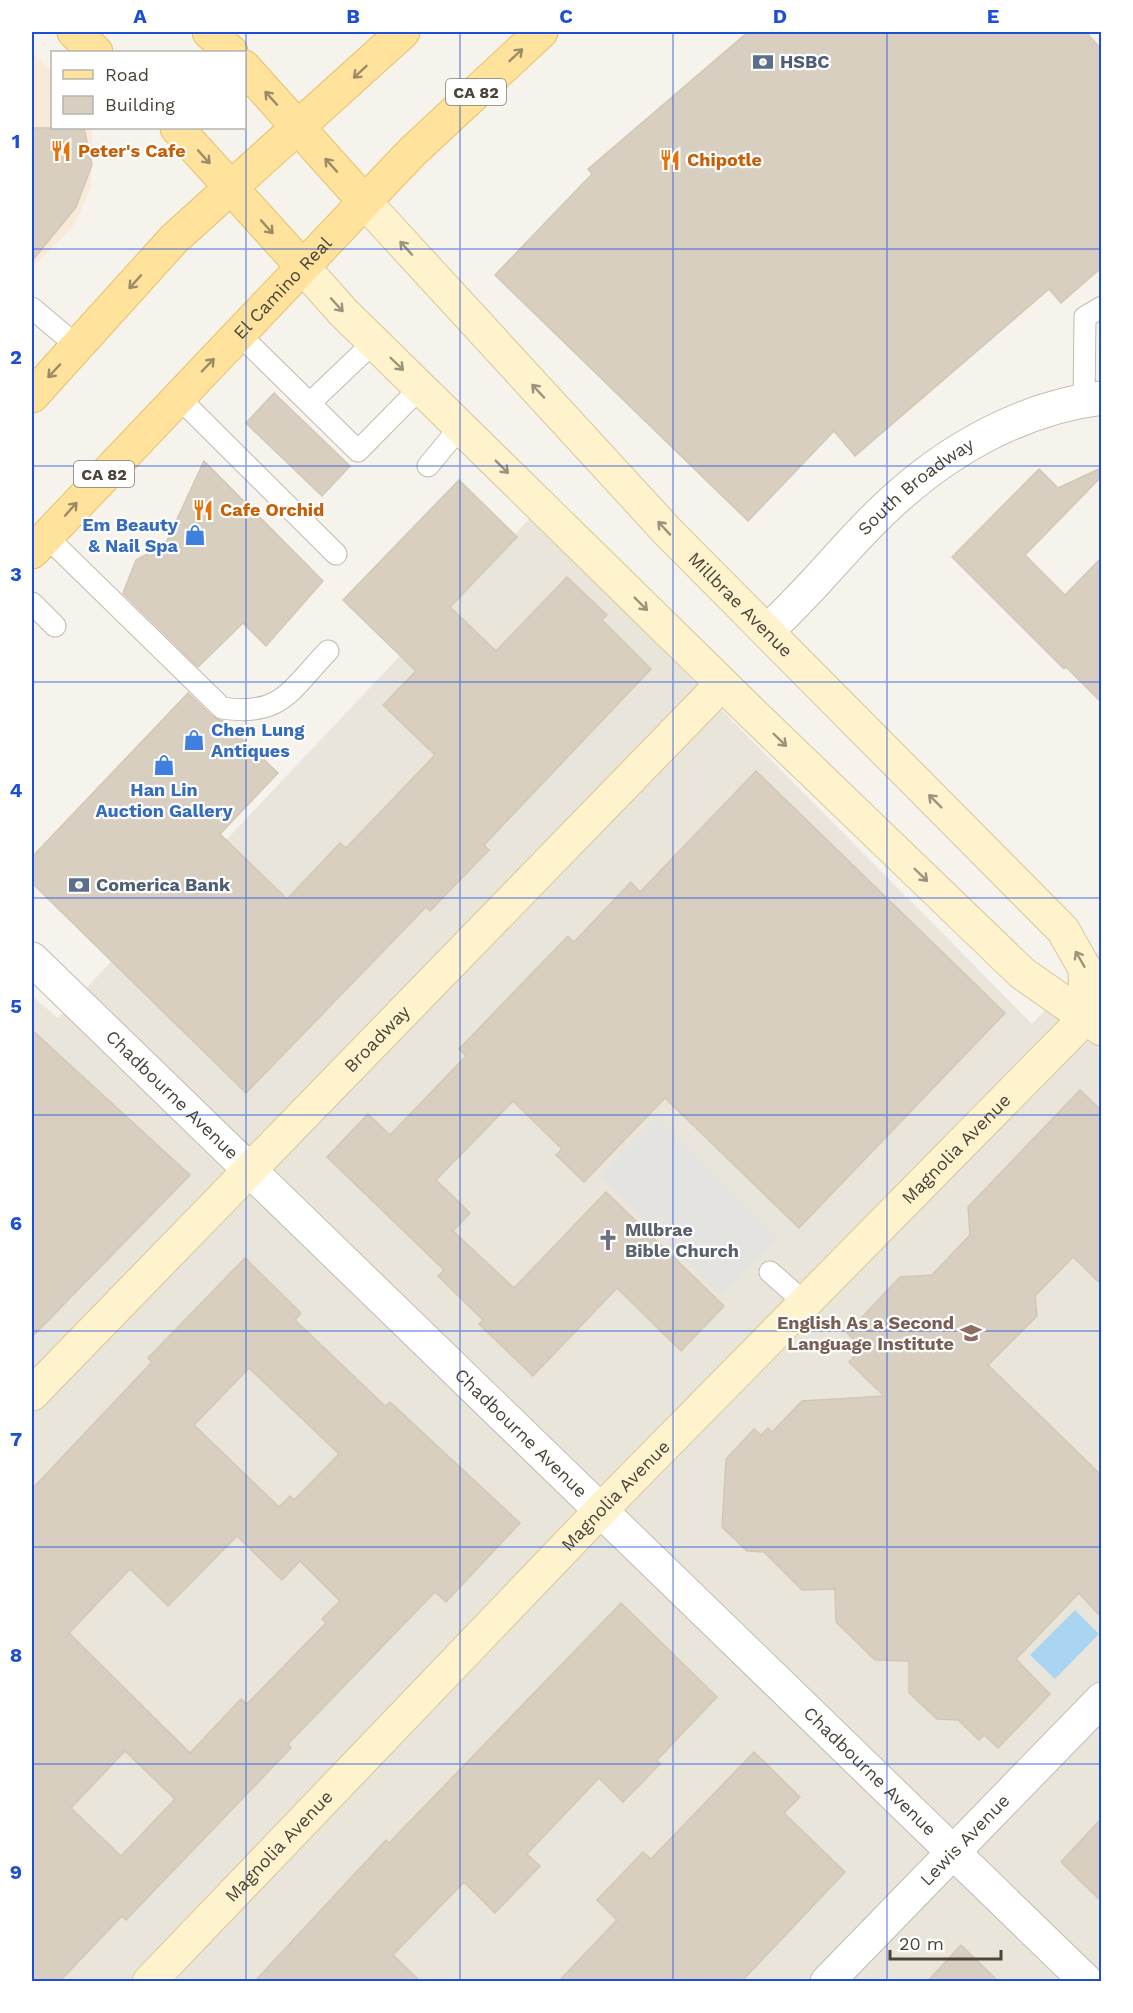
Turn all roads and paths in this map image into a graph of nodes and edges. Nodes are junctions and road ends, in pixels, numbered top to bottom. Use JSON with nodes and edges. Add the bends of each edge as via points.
{"nodes":[{"id":1,"x":74,"y":32,"type":"edge"},
{"id":2,"x":209,"y":32,"type":"edge"},
{"id":3,"x":403,"y":32,"type":"edge"},
{"id":4,"x":541,"y":32,"type":"edge"},
{"id":5,"x":95,"y":51,"type":"edge"},
{"id":6,"x":230,"y":51,"type":"edge"},
{"id":7,"x":246,"y":70,"type":"edge"},
{"id":8,"x":298,"y":128,"type":"junction"},
{"id":9,"x":178,"y":129,"type":"edge"},
{"id":10,"x":231,"y":187,"type":"junction"},
{"id":11,"x":364,"y":201,"type":"junction"},
{"id":12,"x":302,"y":266,"type":"junction"},
{"id":13,"x":1101,"y":307,"type":"edge"},
{"id":14,"x":32,"y":308,"type":"edge"},
{"id":15,"x":239,"y":334,"type":"junction"},
{"id":16,"x":374,"y":342,"type":"junction"},
{"id":17,"x":77,"y":346,"type":"junction"},
{"id":18,"x":421,"y":387,"type":"junction"},
{"id":19,"x":32,"y":396,"type":"edge"},
{"id":20,"x":178,"y":397,"type":"junction"},
{"id":21,"x":1093,"y":399,"type":"edge"},
{"id":22,"x":310,"y":404,"type":"junction"},
{"id":23,"x":461,"y":426,"type":"junction"},
{"id":24,"x":428,"y":466,"type":"dead end"},
{"id":25,"x":39,"y":544,"type":"edge"},
{"id":26,"x":336,"y":554,"type":"dead end"},
{"id":27,"x":32,"y":603,"type":"edge"},
{"id":28,"x":55,"y":626,"type":"dead end"},
{"id":29,"x":767,"y":631,"type":"junction"},
{"id":30,"x":328,"y":651,"type":"dead end"},
{"id":31,"x":722,"y":684,"type":"junction"},
{"id":32,"x":32,"y":959,"type":"edge"},
{"id":33,"x":1096,"y":1016,"type":"edge"},
{"id":34,"x":249,"y":1171,"type":"junction"},
{"id":35,"x":770,"y":1272,"type":"dead end"},
{"id":36,"x":804,"y":1302,"type":"junction"},
{"id":37,"x":32,"y":1394,"type":"edge"},
{"id":38,"x":601,"y":1510,"type":"junction"},
{"id":39,"x":1101,"y":1699,"type":"edge"},
{"id":40,"x":953,"y":1852,"type":"junction"},
{"id":41,"x":149,"y":1982,"type":"edge"},
{"id":42,"x":827,"y":1982,"type":"edge"},
{"id":43,"x":1087,"y":1982,"type":"edge"}],
"edges":[{"from":1,"to":5,"type":"main road"},
{"from":2,"to":6,"type":"main road"},
{"from":3,"to":8,"type":"main road","one_way":true},
{"from":11,"to":4,"type":"main road","name":"El Camino Real","number":"CA 82","one_way":true},
{"from":8,"to":7,"type":"main road","one_way":true},
{"from":8,"to":10,"type":"main road"},
{"from":11,"to":8,"type":"main road","one_way":true},
{"from":9,"to":10,"type":"main road","one_way":true},
{"from":10,"to":12,"type":"main road","one_way":true},
{"from":10,"to":17,"type":"main road","one_way":true,"via":[[174,239]]},
{"from":11,"to":12,"type":"main road","name":"El Camino Real","number":"CA 82"},
{"from":29,"to":11,"type":"street","name":"Millbrae Avenue","one_way":true,"via":[[668,532]]},
{"from":12,"to":15,"type":"main road","name":"El Camino Real","number":"CA 82"},
{"from":12,"to":16,"type":"street","one_way":true},
{"from":13,"to":21,"type":"lane","via":[[1085,317]]},
{"from":14,"to":17,"type":"lane"},
{"from":20,"to":15,"type":"main road","name":"El Camino Real","number":"CA 82","one_way":true},
{"from":15,"to":22,"type":"lane"},
{"from":16,"to":18,"type":"street","one_way":true},
{"from":16,"to":22,"type":"lane"},
{"from":17,"to":19,"type":"main road","one_way":true},
{"from":18,"to":22,"type":"lane","via":[[358,451]]},
{"from":18,"to":23,"type":"street"},
{"from":25,"to":20,"type":"main road","name":"El Camino Real","number":"CA 82","one_way":true},
{"from":20,"to":26,"type":"lane"},
{"from":21,"to":29,"type":"street","name":"South Broadway","via":[[1007,424],[952,454],[901,494]]},
{"from":23,"to":24,"type":"lane"},
{"from":23,"to":31,"type":"street","one_way":true},
{"from":25,"to":30,"type":"lane","via":[[222,708],[261,710],[275,705]]},
{"from":27,"to":28,"type":"lane"},
{"from":33,"to":29,"type":"street","name":"Millbrae Avenue","one_way":true,"via":[[1085,969],[1063,930]]},
{"from":31,"to":33,"type":"street","one_way":true,"via":[[1026,976]]},
{"from":31,"to":34,"type":"street","name":"Broadway"},
{"from":32,"to":34,"type":"street","name":"Chadbourne Avenue"},
{"from":33,"to":36,"type":"street","name":"Magnolia Avenue"},
{"from":34,"to":37,"type":"street","name":"Broadway"},
{"from":34,"to":38,"type":"street","name":"Chadbourne Avenue"},
{"from":35,"to":36,"type":"lane"},
{"from":36,"to":38,"type":"street","name":"Magnolia Avenue"},
{"from":38,"to":40,"type":"street","name":"Chadbourne Avenue"},
{"from":38,"to":41,"type":"street","name":"Magnolia Avenue"},
{"from":39,"to":40,"type":"street","name":"Lewis Avenue"},
{"from":40,"to":42,"type":"street","name":"Lewis Avenue"},
{"from":40,"to":43,"type":"street","name":"Chadbourne Avenue"}]}
